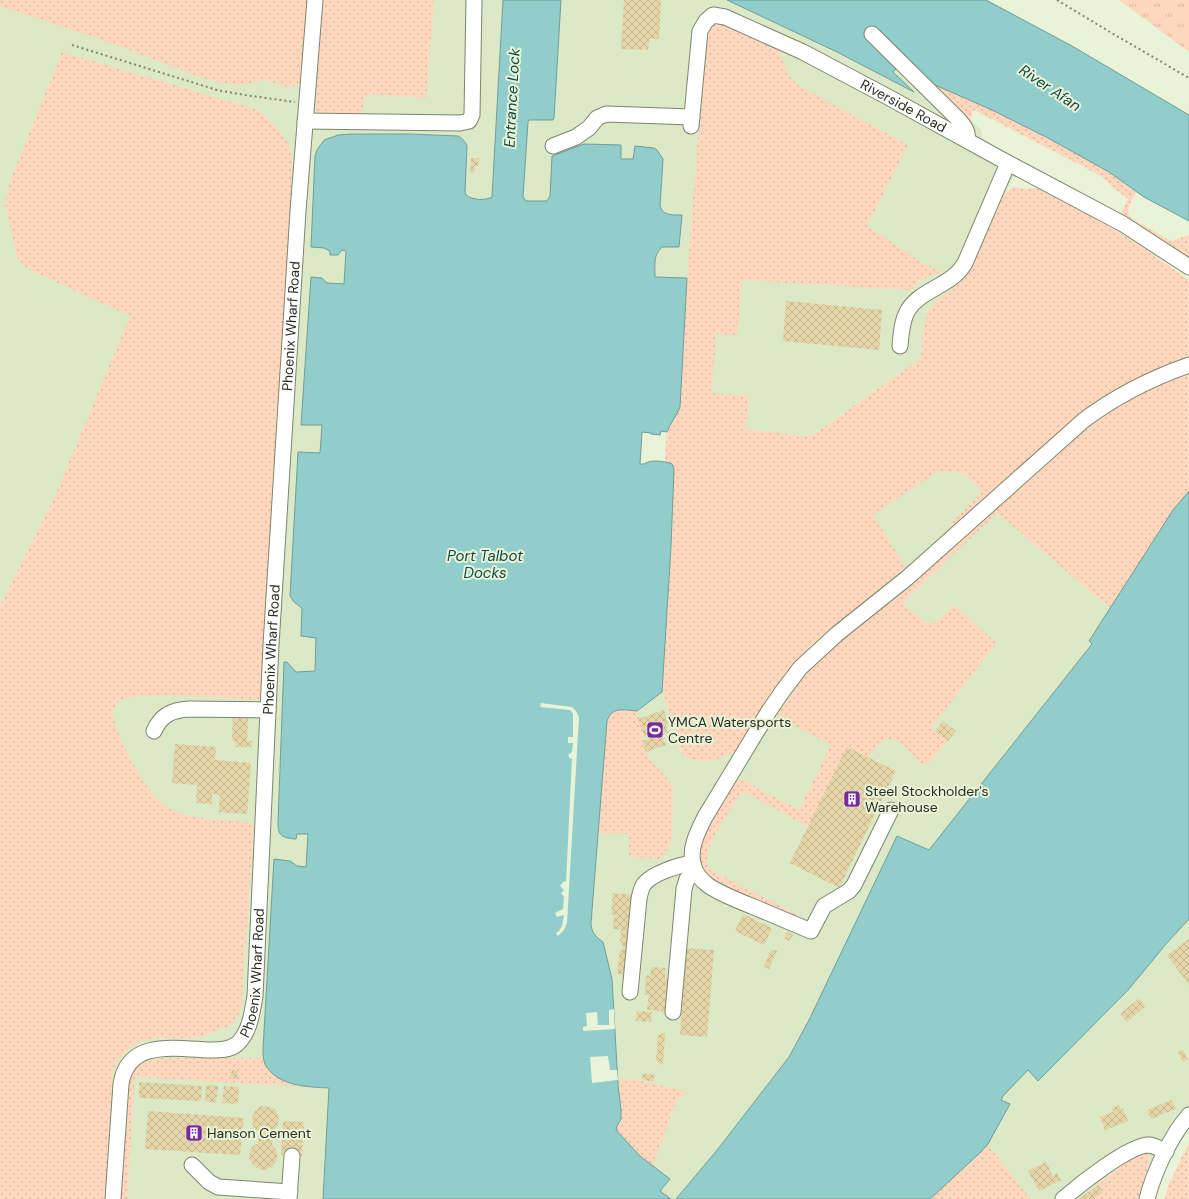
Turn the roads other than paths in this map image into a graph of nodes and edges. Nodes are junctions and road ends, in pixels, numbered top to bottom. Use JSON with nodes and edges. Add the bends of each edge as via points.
{"nodes":[{"id":1,"x":315,"y":0,"type":"edge"},
{"id":2,"x":474,"y":0,"type":"edge"},
{"id":3,"x":872,"y":34,"type":"dead end"},
{"id":4,"x":305,"y":121,"type":"junction"},
{"id":5,"x":967,"y":140,"type":"junction"},
{"id":6,"x":553,"y":146,"type":"dead end"},
{"id":7,"x":1008,"y":163,"type":"junction"},
{"id":8,"x":1189,"y":267,"type":"edge"},
{"id":9,"x":900,"y":346,"type":"dead end"},
{"id":10,"x":1189,"y":365,"type":"edge"},
{"id":11,"x":268,"y":710,"type":"junction"},
{"id":12,"x":154,"y":731,"type":"dead end"},
{"id":13,"x":891,"y":810,"type":"dead end"},
{"id":14,"x":694,"y":868,"type":"junction"},
{"id":15,"x":630,"y":992,"type":"dead end"},
{"id":16,"x":673,"y":1012,"type":"dead end"},
{"id":17,"x":1189,"y":1115,"type":"edge"},
{"id":18,"x":1166,"y":1152,"type":"junction"},
{"id":19,"x":292,"y":1156,"type":"dead end"},
{"id":20,"x":192,"y":1165,"type":"dead end"},
{"id":21,"x":290,"y":1195,"type":"edge"},
{"id":22,"x":113,"y":1199,"type":"edge"},
{"id":23,"x":1064,"y":1199,"type":"edge"},
{"id":24,"x":1147,"y":1199,"type":"edge"}],
"edges":[{"from":1,"to":4,"type":"street","name":"Phoenix Wharf Road"},
{"from":2,"to":4,"type":"street","via":[[472,115],[469,121]]},
{"from":3,"to":5,"type":"street","via":[[959,120],[967,131]]},
{"from":4,"to":11,"type":"street","name":"Phoenix Wharf Road"},
{"from":5,"to":6,"type":"street","name":"Riverside Road","via":[[803,52],[725,17],[713,15],[700,31],[691,121],[606,114],[597,118],[589,128],[576,137]]},
{"from":5,"to":7,"type":"street","name":"Riverside Road"},
{"from":7,"to":8,"type":"street","name":"Riverside Road","via":[[1123,224]]},
{"from":7,"to":9,"type":"street","via":[[965,263],[958,273],[911,306],[903,322]]},
{"from":10,"to":14,"type":"street","via":[[1148,382],[1084,420],[907,578],[809,659],[782,692],[705,817],[693,845]]},
{"from":11,"to":12,"type":"street","via":[[176,710],[160,720]]},
{"from":11,"to":22,"type":"street","name":"Phoenix Wharf Road","via":[[255,996],[252,1015],[244,1035],[233,1047],[218,1050],[159,1049],[140,1054],[129,1063],[122,1073]]},
{"from":13,"to":14,"type":"street","via":[[854,885],[849,891],[824,906],[819,914],[815,933],[722,893],[709,885]]},
{"from":14,"to":15,"type":"street","via":[[680,866],[660,873],[648,880],[642,888]]},
{"from":14,"to":16,"type":"street","via":[[684,889]]},
{"from":17,"to":18,"type":"street"},
{"from":18,"to":23,"type":"street","via":[[1150,1146],[1133,1150]]},
{"from":18,"to":24,"type":"street"},
{"from":19,"to":21,"type":"street"},
{"from":20,"to":21,"type":"street","via":[[218,1187]]}]}
